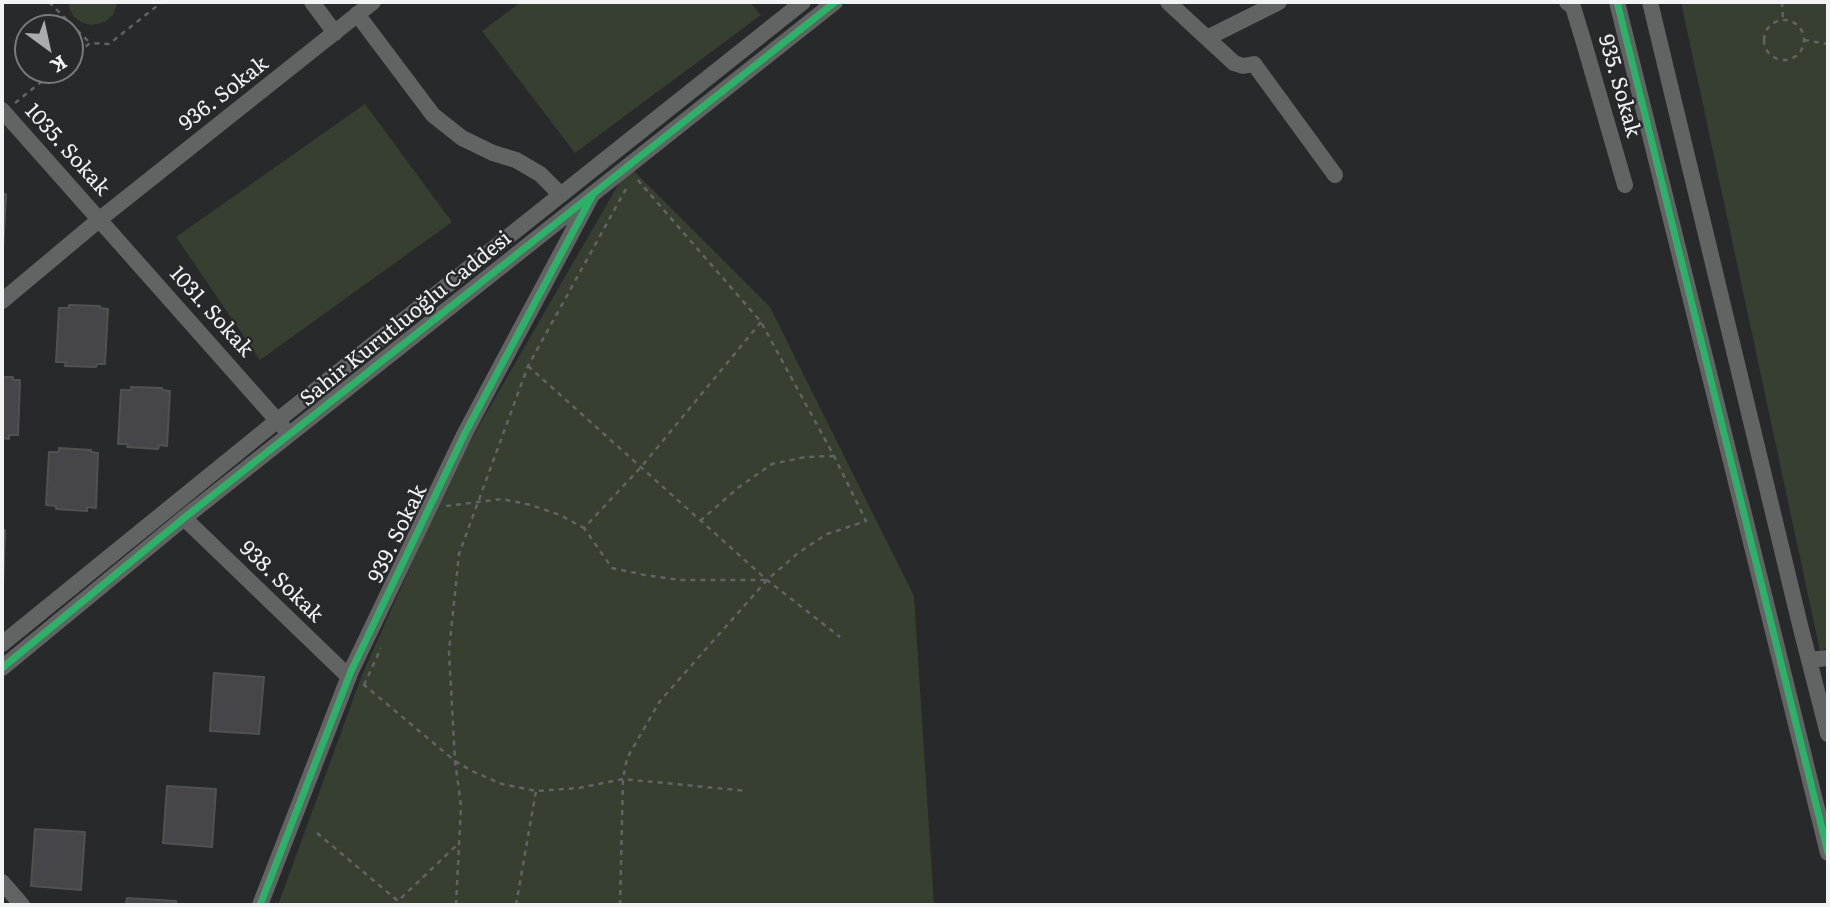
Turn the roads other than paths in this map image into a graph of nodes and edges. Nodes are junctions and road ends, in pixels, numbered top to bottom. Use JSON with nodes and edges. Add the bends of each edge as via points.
{"nodes":[{"id":1,"x":312,"y":2,"type":"edge"},
{"id":2,"x":373,"y":2,"type":"edge"},
{"id":3,"x":803,"y":2,"type":"edge"},
{"id":4,"x":835,"y":2,"type":"edge"},
{"id":5,"x":1168,"y":2,"type":"edge"},
{"id":6,"x":1279,"y":2,"type":"edge"},
{"id":7,"x":1567,"y":2,"type":"edge"},
{"id":8,"x":1618,"y":2,"type":"edge"},
{"id":9,"x":1650,"y":2,"type":"edge"},
{"id":10,"x":783,"y":8,"type":"edge"},
{"id":11,"x":357,"y":14,"type":"junction"},
{"id":12,"x":801,"y":28,"type":"junction"},
{"id":13,"x":335,"y":33,"type":"junction"},
{"id":14,"x":1207,"y":38,"type":"junction"},
{"id":15,"x":3,"y":111,"type":"edge"},
{"id":16,"x":1335,"y":175,"type":"dead end"},
{"id":17,"x":1625,"y":185,"type":"dead end"},
{"id":18,"x":595,"y":190,"type":"junction"},
{"id":19,"x":561,"y":195,"type":"junction"},
{"id":20,"x":100,"y":219,"type":"junction"},
{"id":21,"x":2,"y":300,"type":"edge"},
{"id":22,"x":278,"y":420,"type":"junction"},
{"id":23,"x":289,"y":435,"type":"junction"},
{"id":24,"x":184,"y":518,"type":"junction"},
{"id":25,"x":2,"y":644,"type":"edge"},
{"id":26,"x":1828,"y":659,"type":"edge"},
{"id":27,"x":1809,"y":660,"type":"junction"},
{"id":28,"x":2,"y":668,"type":"edge"},
{"id":29,"x":355,"y":678,"type":"junction"},
{"id":30,"x":1828,"y":734,"type":"edge"},
{"id":31,"x":1828,"y":853,"type":"edge"},
{"id":32,"x":2,"y":882,"type":"edge"},
{"id":33,"x":22,"y":905,"type":"edge"},
{"id":34,"x":260,"y":905,"type":"edge"}],
"edges":[{"from":1,"to":13,"type":"street"},
{"from":2,"to":11,"type":"street","name":"936. Sokak"},
{"from":3,"to":10,"type":"street","name":"Sahir Kurutluoğlu Caddesi"},
{"from":4,"to":12,"type":"street","name":"Sahir Kurutluoğlu Caddesi"},
{"from":5,"to":14,"type":"street"},
{"from":6,"to":14,"type":"street"},
{"from":7,"to":17,"type":"street","name":"935. Sokak","via":[[1573,7]]},
{"from":8,"to":31,"type":"street"},
{"from":9,"to":27,"type":"street"},
{"from":10,"to":12,"type":"street"},
{"from":10,"to":19,"type":"street","name":"Sahir Kurutluoğlu Caddesi"},
{"from":11,"to":13,"type":"street","name":"936. Sokak"},
{"from":11,"to":19,"type":"street","via":[[433,115],[462,138],[540,174]]},
{"from":12,"to":18,"type":"street","name":"Sahir Kurutluoğlu Caddesi"},
{"from":13,"to":20,"type":"street","name":"936. Sokak"},
{"from":14,"to":16,"type":"street","via":[[1234,62],[1254,64]]},
{"from":15,"to":20,"type":"street","name":"1035. Sokak"},
{"from":18,"to":23,"type":"street","name":"Sahir Kurutluoğlu Caddesi"},
{"from":18,"to":29,"type":"street","name":"939. Sokak","via":[[465,433]]},
{"from":19,"to":22,"type":"street","name":"Sahir Kurutluoğlu Caddesi"},
{"from":20,"to":21,"type":"street","name":"936. Sokak"},
{"from":20,"to":22,"type":"street","name":"1031. Sokak"},
{"from":22,"to":23,"type":"street","name":"1031. Sokak"},
{"from":22,"to":25,"type":"street","name":"Sahir Kurutluoğlu Caddesi"},
{"from":23,"to":24,"type":"street","name":"Sahir Kurutluoğlu Caddesi"},
{"from":24,"to":28,"type":"street","name":"Sahir Kurutluoğlu Caddesi"},
{"from":24,"to":29,"type":"street","name":"938. Sokak"},
{"from":26,"to":27,"type":"street"},
{"from":27,"to":30,"type":"street"},
{"from":29,"to":34,"type":"street","name":"939. Sokak"},
{"from":32,"to":33,"type":"street"}]}
